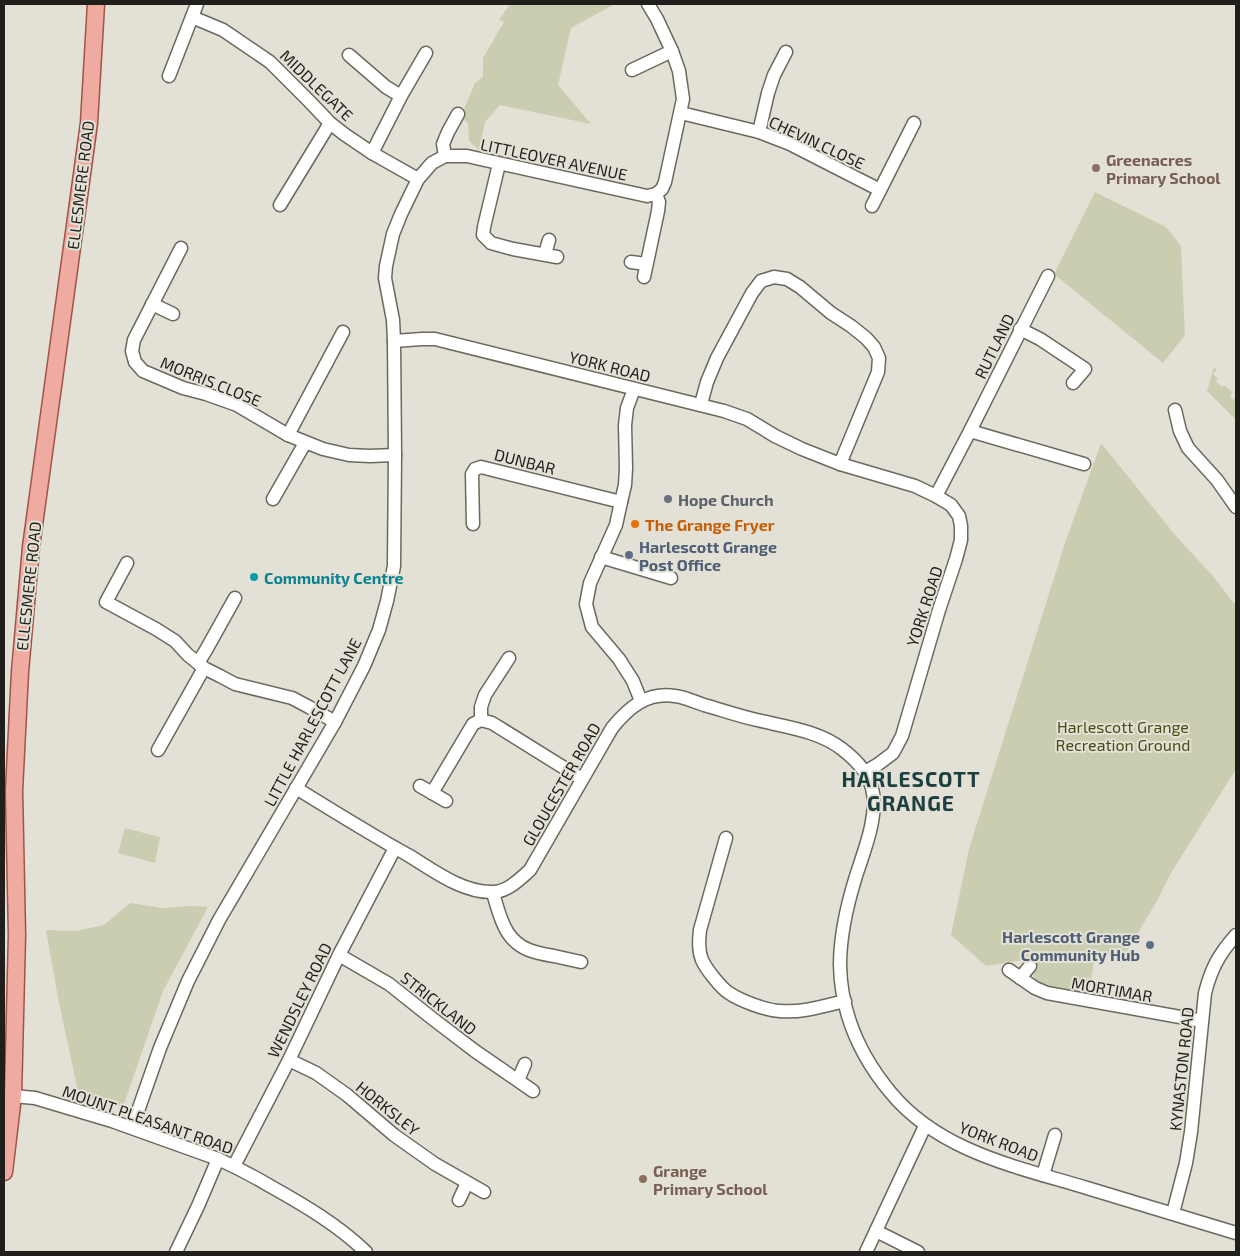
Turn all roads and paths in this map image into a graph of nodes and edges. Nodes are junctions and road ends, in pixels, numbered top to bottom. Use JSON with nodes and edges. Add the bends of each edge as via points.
{"nodes":[{"id":1,"x":96,"y":4,"type":"edge"},
{"id":2,"x":197,"y":4,"type":"edge"},
{"id":3,"x":648,"y":4,"type":"edge"},
{"id":4,"x":192,"y":17,"type":"junction"},
{"id":5,"x":672,"y":51,"type":"junction"},
{"id":6,"x":786,"y":52,"type":"dead end"},
{"id":7,"x":426,"y":53,"type":"dead end"},
{"id":8,"x":349,"y":55,"type":"dead end"},
{"id":9,"x":632,"y":70,"type":"dead end"},
{"id":10,"x":169,"y":76,"type":"dead end"},
{"id":11,"x":401,"y":96,"type":"junction"},
{"id":12,"x":681,"y":113,"type":"junction"},
{"id":13,"x":458,"y":114,"type":"dead end"},
{"id":14,"x":330,"y":123,"type":"junction"},
{"id":15,"x":914,"y":123,"type":"dead end"},
{"id":16,"x":759,"y":132,"type":"junction"},
{"id":17,"x":372,"y":153,"type":"junction"},
{"id":18,"x":445,"y":156,"type":"junction"},
{"id":19,"x":499,"y":164,"type":"junction"},
{"id":20,"x":418,"y":179,"type":"junction"},
{"id":21,"x":880,"y":190,"type":"junction"},
{"id":22,"x":656,"y":194,"type":"junction"},
{"id":23,"x":280,"y":205,"type":"dead end"},
{"id":24,"x":872,"y":206,"type":"dead end"},
{"id":25,"x":549,"y":240,"type":"dead end"},
{"id":26,"x":181,"y":248,"type":"dead end"},
{"id":27,"x":631,"y":262,"type":"dead end"},
{"id":28,"x":1048,"y":276,"type":"dead end"},
{"id":29,"x":152,"y":304,"type":"junction"},
{"id":30,"x":173,"y":314,"type":"dead end"},
{"id":31,"x":1020,"y":329,"type":"junction"},
{"id":32,"x":343,"y":332,"type":"dead end"},
{"id":33,"x":394,"y":341,"type":"junction"},
{"id":34,"x":1073,"y":383,"type":"dead end"},
{"id":35,"x":634,"y":389,"type":"junction"},
{"id":36,"x":701,"y":404,"type":"junction"},
{"id":37,"x":1175,"y":410,"type":"dead end"},
{"id":38,"x":970,"y":430,"type":"junction"},
{"id":39,"x":288,"y":435,"type":"junction"},
{"id":40,"x":305,"y":443,"type":"junction"},
{"id":41,"x":395,"y":455,"type":"junction"},
{"id":42,"x":840,"y":464,"type":"junction"},
{"id":43,"x":1084,"y":464,"type":"dead end"},
{"id":44,"x":936,"y":496,"type":"junction"},
{"id":45,"x":273,"y":499,"type":"dead end"},
{"id":46,"x":621,"y":502,"type":"junction"},
{"id":47,"x":1236,"y":507,"type":"edge"},
{"id":48,"x":473,"y":524,"type":"dead end"},
{"id":49,"x":601,"y":557,"type":"junction"},
{"id":50,"x":127,"y":563,"type":"dead end"},
{"id":51,"x":671,"y":578,"type":"dead end"},
{"id":52,"x":235,"y":598,"type":"dead end"},
{"id":53,"x":509,"y":658,"type":"dead end"},
{"id":54,"x":201,"y":665,"type":"junction"},
{"id":55,"x":641,"y":701,"type":"junction"},
{"id":56,"x":480,"y":720,"type":"junction"},
{"id":57,"x":335,"y":722,"type":"junction"},
{"id":58,"x":158,"y":750,"type":"dead end"},
{"id":59,"x":865,"y":772,"type":"junction"},
{"id":60,"x":582,"y":779,"type":"junction"},
{"id":61,"x":420,"y":786,"type":"dead end"},
{"id":62,"x":296,"y":788,"type":"junction"},
{"id":63,"x":432,"y":793,"type":"junction"},
{"id":64,"x":446,"y":801,"type":"dead end"},
{"id":65,"x":726,"y":838,"type":"dead end"},
{"id":66,"x":395,"y":848,"type":"junction"},
{"id":67,"x":493,"y":892,"type":"junction"},
{"id":68,"x":1236,"y":935,"type":"edge"},
{"id":69,"x":338,"y":955,"type":"junction"},
{"id":70,"x":581,"y":962,"type":"dead end"},
{"id":71,"x":1030,"y":966,"type":"dead end"},
{"id":72,"x":1009,"y":970,"type":"dead end"},
{"id":73,"x":1020,"y":978,"type":"junction"},
{"id":74,"x":845,"y":1001,"type":"junction"},
{"id":75,"x":1202,"y":1021,"type":"junction"},
{"id":76,"x":288,"y":1060,"type":"junction"},
{"id":77,"x":525,"y":1064,"type":"dead end"},
{"id":78,"x":518,"y":1080,"type":"junction"},
{"id":79,"x":533,"y":1090,"type":"dead end"},
{"id":80,"x":13,"y":1096,"type":"junction"},
{"id":81,"x":925,"y":1126,"type":"junction"},
{"id":82,"x":132,"y":1128,"type":"junction"},
{"id":83,"x":1055,"y":1135,"type":"dead end"},
{"id":84,"x":218,"y":1159,"type":"junction"},
{"id":85,"x":234,"y":1166,"type":"junction"},
{"id":86,"x":4,"y":1172,"type":"edge"},
{"id":87,"x":1042,"y":1175,"type":"junction"},
{"id":88,"x":467,"y":1183,"type":"junction"},
{"id":89,"x":484,"y":1192,"type":"dead end"},
{"id":90,"x":459,"y":1200,"type":"dead end"},
{"id":91,"x":1173,"y":1214,"type":"junction"},
{"id":92,"x":876,"y":1231,"type":"junction"},
{"id":93,"x":1236,"y":1233,"type":"edge"},
{"id":94,"x":176,"y":1252,"type":"edge"},
{"id":95,"x":366,"y":1252,"type":"edge"},
{"id":96,"x":866,"y":1252,"type":"edge"},
{"id":97,"x":918,"y":1252,"type":"edge"}],
"edges":[{"from":1,"to":80,"type":"main road","name":"ELLESMERE ROAD","via":[[89,123],[31,547],[20,672],[14,791],[17,935]]},
{"from":2,"to":4,"type":"street"},
{"from":3,"to":5,"type":"street"},
{"from":4,"to":10,"type":"street"},
{"from":4,"to":14,"type":"street","name":"MIDDLEGATE","via":[[223,30],[270,62]]},
{"from":5,"to":9,"type":"street"},
{"from":5,"to":12,"type":"street","via":[[682,85]]},
{"from":6,"to":16,"type":"street","via":[[774,75]]},
{"from":7,"to":11,"type":"street"},
{"from":8,"to":11,"type":"street"},
{"from":11,"to":17,"type":"street"},
{"from":12,"to":16,"type":"street","name":"CHEVIN CLOSE"},
{"from":12,"to":22,"type":"street","via":[[665,182]]},
{"from":13,"to":18,"type":"street","via":[[443,144]]},
{"from":14,"to":17,"type":"street","name":"MIDDLEGATE"},
{"from":14,"to":23,"type":"street"},
{"from":15,"to":21,"type":"street"},
{"from":16,"to":21,"type":"street","name":"CHEVIN CLOSE","via":[[790,144]]},
{"from":17,"to":20,"type":"street","name":"MIDDLEGATE"},
{"from":18,"to":19,"type":"street","name":"LITTLEOVER AVENUE","via":[[467,156]]},
{"from":18,"to":20,"type":"street","name":"LITTLE HARLESCOTT LANE","via":[[432,162]]},
{"from":19,"to":22,"type":"street","name":"LITTLEOVER AVENUE","via":[[647,196]]},
{"from":19,"to":25,"type":"street","via":[[483,236],[491,243],[551,256]]},
{"from":20,"to":33,"type":"street","name":"LITTLE HARLESCOTT LANE","via":[[393,234],[386,266]]},
{"from":21,"to":24,"type":"street"},
{"from":22,"to":27,"type":"street","via":[[659,202],[656,226],[645,271]]},
{"from":26,"to":29,"type":"street","name":"MORRIS CLOSE"},
{"from":28,"to":31,"type":"street","name":"RUTLAND"},
{"from":29,"to":30,"type":"street"},
{"from":29,"to":39,"type":"street","name":"MORRIS CLOSE","via":[[132,351],[143,372],[237,406]]},
{"from":31,"to":34,"type":"street","via":[[1089,365]]},
{"from":31,"to":38,"type":"street","name":"RUTLAND"},
{"from":32,"to":39,"type":"street"},
{"from":33,"to":35,"type":"street","name":"YORK ROAD","via":[[435,339]]},
{"from":33,"to":41,"type":"street","name":"LITTLE HARLESCOTT LANE"},
{"from":35,"to":36,"type":"street","name":"YORK ROAD"},
{"from":35,"to":46,"type":"street","via":[[627,408],[625,485]]},
{"from":36,"to":42,"type":"street","name":"YORK ROAD","via":[[746,419],[802,449]]},
{"from":36,"to":42,"type":"street","via":[[717,358],[752,293],[762,281],[774,277],[787,279],[866,338],[879,358],[878,372]]},
{"from":37,"to":47,"type":"street","via":[[1188,448]]},
{"from":38,"to":43,"type":"street"},
{"from":38,"to":44,"type":"street","name":"RUTLAND"},
{"from":39,"to":40,"type":"street","name":"MORRIS CLOSE"},
{"from":40,"to":41,"type":"street","name":"MORRIS CLOSE","via":[[349,455]]},
{"from":40,"to":45,"type":"street"},
{"from":41,"to":57,"type":"street","name":"LITTLE HARLESCOTT LANE","via":[[394,566],[387,601],[364,666]]},
{"from":42,"to":44,"type":"street","name":"YORK ROAD","via":[[915,486]]},
{"from":44,"to":59,"type":"street","name":"YORK ROAD","via":[[951,505],[959,516],[961,540],[902,736],[893,752]]},
{"from":46,"to":48,"type":"street","name":"DUNBAR","via":[[480,467],[472,474]]},
{"from":46,"to":49,"type":"street","via":[[616,525]]},
{"from":49,"to":51,"type":"street"},
{"from":49,"to":55,"type":"street","via":[[590,583],[586,604],[592,628],[619,659]]},
{"from":50,"to":54,"type":"street","via":[[106,602],[175,641]]},
{"from":52,"to":54,"type":"street"},
{"from":53,"to":56,"type":"street","via":[[485,695]]},
{"from":54,"to":57,"type":"street","via":[[236,684],[292,698]]},
{"from":54,"to":58,"type":"street"},
{"from":55,"to":59,"type":"street","name":"GLOUCESTER ROAD","via":[[659,695],[677,696],[753,720],[803,731],[841,748]]},
{"from":55,"to":60,"type":"street","name":"GLOUCESTER ROAD","via":[[623,714],[612,728]]},
{"from":56,"to":60,"type":"street","via":[[492,723]]},
{"from":56,"to":63,"type":"street","via":[[473,724]]},
{"from":57,"to":62,"type":"street","name":"LITTLE HARLESCOTT LANE"},
{"from":59,"to":74,"type":"street","name":"YORK ROAD","via":[[872,788],[874,806],[844,926],[840,964]]},
{"from":60,"to":67,"type":"street","name":"GLOUCESTER ROAD","via":[[530,870],[517,882]]},
{"from":61,"to":63,"type":"street"},
{"from":62,"to":66,"type":"street"},
{"from":62,"to":82,"type":"street","name":"LITTLE HARLESCOTT LANE","via":[[219,920],[188,981]]},
{"from":63,"to":64,"type":"street"},
{"from":65,"to":74,"type":"street","via":[[700,930],[702,961],[712,976],[728,993],[754,1005],[779,1011],[808,1010]]},
{"from":66,"to":67,"type":"street","via":[[460,885],[476,891]]},
{"from":66,"to":69,"type":"street","name":"WENDSLEY ROAD"},
{"from":67,"to":70,"type":"street","via":[[502,921],[516,944],[526,950]]},
{"from":68,"to":75,"type":"street","name":"KYNASTON ROAD","via":[[1209,977]]},
{"from":69,"to":76,"type":"street","name":"WENDSLEY ROAD"},
{"from":69,"to":78,"type":"street","name":"STRICKLAND","via":[[389,984]]},
{"from":71,"to":73,"type":"street"},
{"from":72,"to":73,"type":"street","name":"MORTIMAR"},
{"from":73,"to":75,"type":"street","name":"MORTIMAR","via":[[1047,993]]},
{"from":74,"to":81,"type":"street","name":"YORK ROAD","via":[[852,1030],[874,1070],[892,1094]]},
{"from":75,"to":91,"type":"street","name":"KYNASTON ROAD","via":[[1191,1132]]},
{"from":76,"to":85,"type":"street","name":"WENDSLEY ROAD"},
{"from":76,"to":88,"type":"street","name":"HORKSLEY","via":[[316,1073],[394,1135]]},
{"from":77,"to":78,"type":"street"},
{"from":78,"to":79,"type":"street","name":"STRICKLAND"},
{"from":80,"to":82,"type":"street","name":"MOUNT PLEASANT ROAD","via":[[35,1098]]},
{"from":80,"to":86,"type":"main road","name":"ELLESMERE ROAD"},
{"from":81,"to":87,"type":"street","name":"YORK ROAD","via":[[978,1154]]},
{"from":81,"to":92,"type":"street"},
{"from":82,"to":84,"type":"street","name":"MOUNT PLEASANT ROAD"},
{"from":83,"to":87,"type":"street","name":"YORK ROAD"},
{"from":84,"to":85,"type":"street","name":"MOUNT PLEASANT ROAD"},
{"from":84,"to":94,"type":"street"},
{"from":85,"to":95,"type":"street","name":"MOUNT PLEASANT ROAD","via":[[298,1201]]},
{"from":87,"to":91,"type":"street","name":"YORK ROAD"},
{"from":88,"to":89,"type":"street","name":"HORKSLEY"},
{"from":88,"to":90,"type":"street"},
{"from":91,"to":93,"type":"street","name":"YORK ROAD"},
{"from":92,"to":96,"type":"street"},
{"from":92,"to":97,"type":"street"}]}
